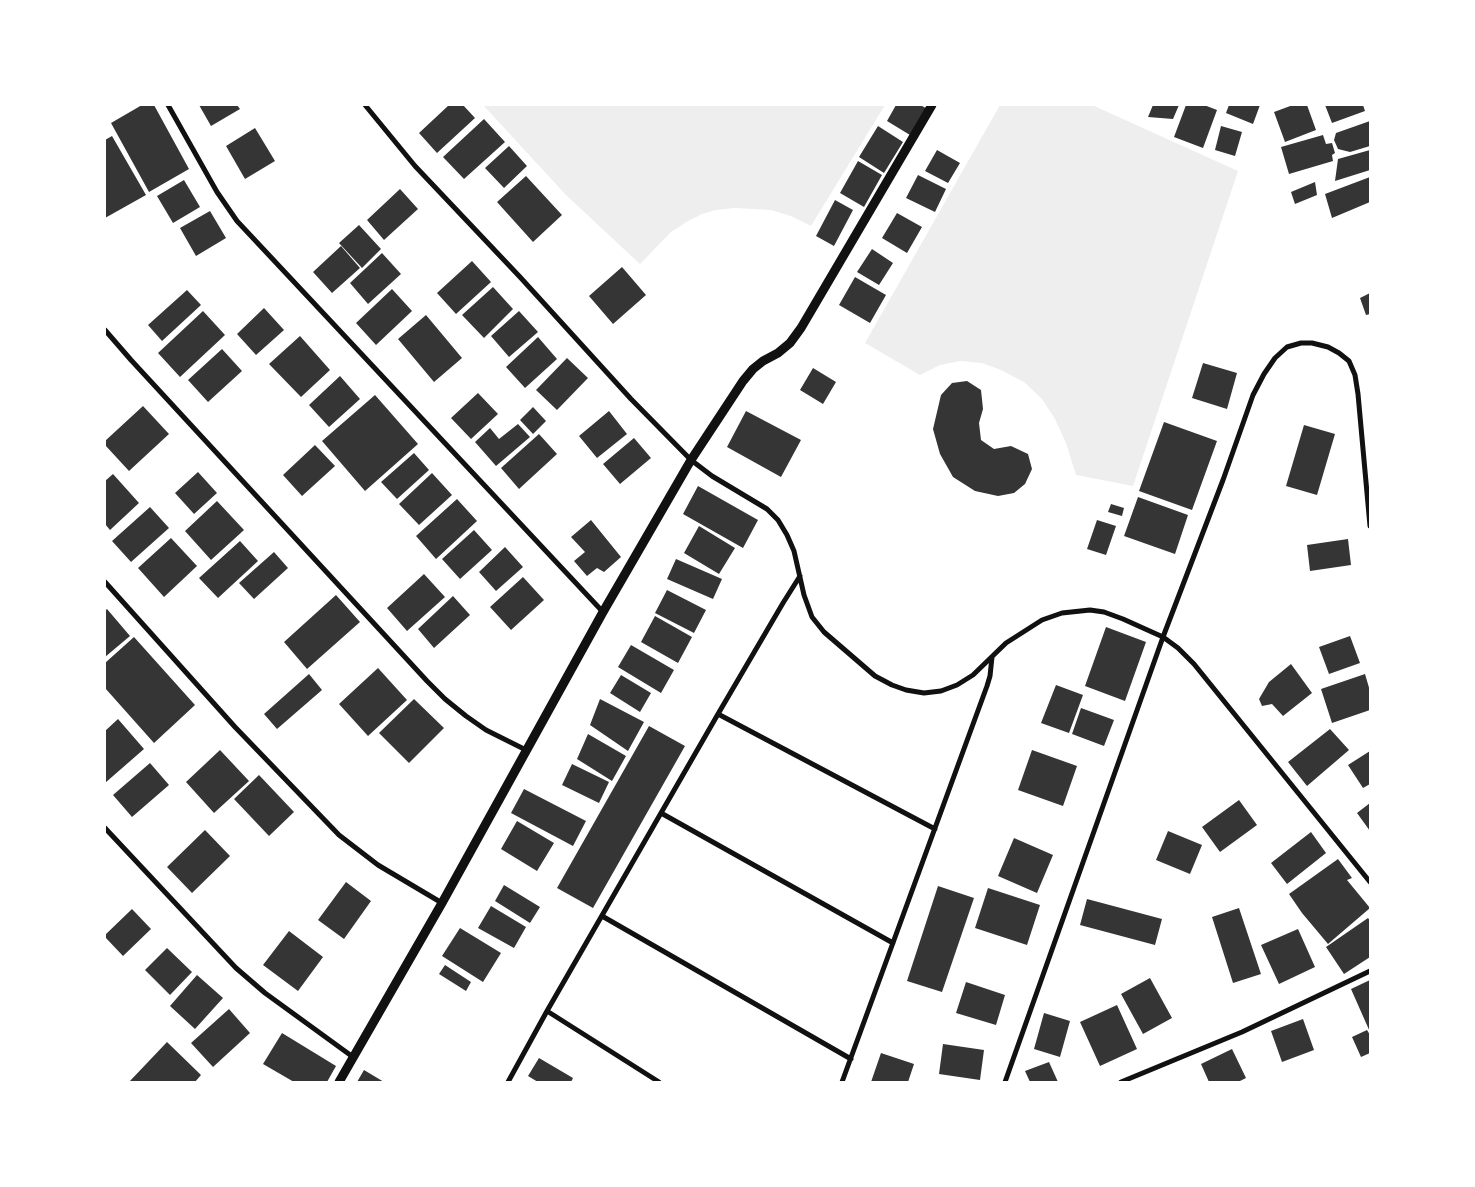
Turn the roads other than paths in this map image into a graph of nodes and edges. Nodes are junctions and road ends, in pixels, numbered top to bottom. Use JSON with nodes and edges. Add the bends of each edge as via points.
{"nodes":[{"id":1,"x":168,"y":105,"type":"edge"},
{"id":2,"x":365,"y":105,"type":"edge"},
{"id":3,"x":932,"y":105,"type":"edge"},
{"id":4,"x":105,"y":330,"type":"edge"},
{"id":5,"x":691,"y":460,"type":"junction"},
{"id":6,"x":1370,"y":526,"type":"edge"},
{"id":7,"x":800,"y":576,"type":"junction"},
{"id":8,"x":105,"y":582,"type":"edge"},
{"id":9,"x":603,"y":612,"type":"junction"},
{"id":10,"x":1163,"y":637,"type":"junction"},
{"id":11,"x":992,"y":657,"type":"junction"},
{"id":12,"x":718,"y":714,"type":"junction"},
{"id":13,"x":526,"y":750,"type":"junction"},
{"id":14,"x":661,"y":813,"type":"junction"},
{"id":15,"x":105,"y":828,"type":"edge"},
{"id":16,"x":935,"y":829,"type":"junction"},
{"id":17,"x":1370,"y":882,"type":"edge"},
{"id":18,"x":442,"y":902,"type":"junction"},
{"id":19,"x":602,"y":916,"type":"junction"},
{"id":20,"x":893,"y":943,"type":"junction"},
{"id":21,"x":1370,"y":970,"type":"edge"},
{"id":22,"x":548,"y":1011,"type":"junction"},
{"id":23,"x":353,"y":1057,"type":"junction"},
{"id":24,"x":850,"y":1059,"type":"junction"},
{"id":25,"x":338,"y":1082,"type":"edge"},
{"id":26,"x":508,"y":1082,"type":"edge"},
{"id":27,"x":659,"y":1082,"type":"edge"},
{"id":28,"x":842,"y":1082,"type":"edge"},
{"id":29,"x":1004,"y":1082,"type":"edge"},
{"id":30,"x":1122,"y":1082,"type":"edge"}],
"edges":[{"from":1,"to":9,"type":"street","via":[[237,221]]},
{"from":2,"to":5,"type":"street","via":[[415,166]]},
{"from":3,"to":5,"type":"street","via":[[800,328],[778,354],[752,369]]},
{"from":4,"to":13,"type":"street","via":[[433,687],[486,730]]},
{"from":5,"to":7,"type":"street","via":[[767,509],[778,520],[794,551]]},
{"from":5,"to":9,"type":"street"},
{"from":6,"to":10,"type":"street","via":[[1358,394],[1350,361],[1339,352],[1312,343],[1287,347],[1275,358],[1253,395]]},
{"from":7,"to":11,"type":"street","via":[[812,618],[875,676],[892,685],[906,690],[941,691],[973,675]]},
{"from":7,"to":12,"type":"street"},
{"from":8,"to":18,"type":"street","via":[[235,727],[339,835],[378,865]]},
{"from":9,"to":13,"type":"street"},
{"from":10,"to":11,"type":"street","via":[[1104,612],[1076,610],[1042,620],[1006,643]]},
{"from":10,"to":17,"type":"street","via":[[1194,664]]},
{"from":10,"to":29,"type":"street"},
{"from":11,"to":16,"type":"street","via":[[990,676]]},
{"from":12,"to":14,"type":"street"},
{"from":12,"to":16,"type":"street"},
{"from":13,"to":18,"type":"street"},
{"from":14,"to":19,"type":"street"},
{"from":14,"to":20,"type":"street"},
{"from":15,"to":23,"type":"street","via":[[236,968]]},
{"from":16,"to":20,"type":"street"},
{"from":18,"to":23,"type":"street"},
{"from":19,"to":22,"type":"street"},
{"from":19,"to":24,"type":"street"},
{"from":20,"to":24,"type":"street"},
{"from":21,"to":30,"type":"street","via":[[1242,1032]]},
{"from":22,"to":26,"type":"street"},
{"from":22,"to":27,"type":"street"},
{"from":23,"to":25,"type":"street"},
{"from":24,"to":28,"type":"street"}]}
